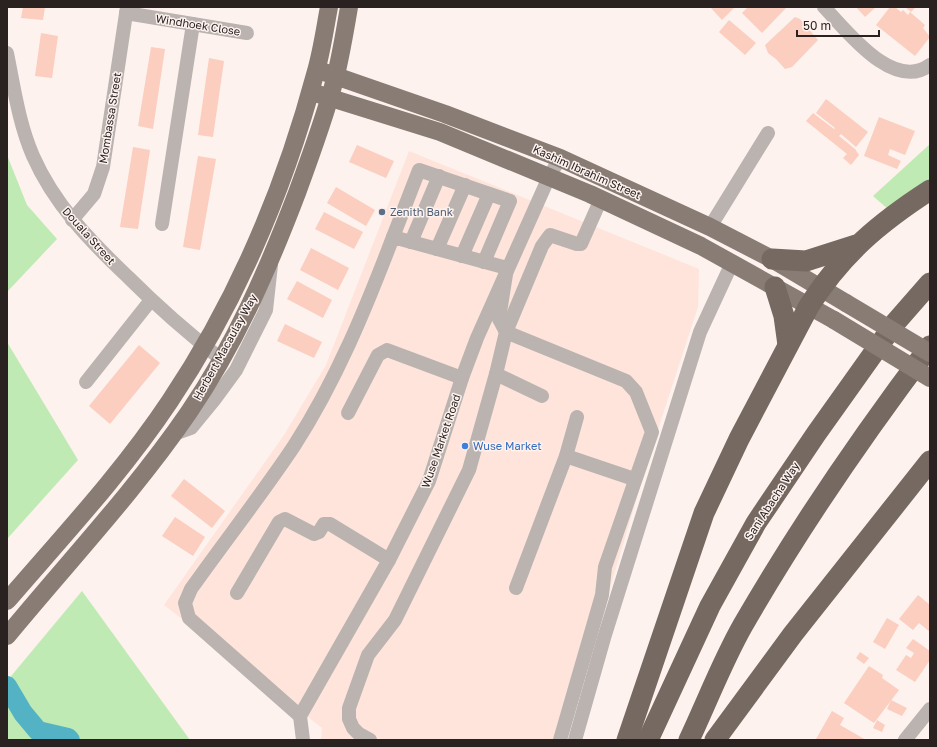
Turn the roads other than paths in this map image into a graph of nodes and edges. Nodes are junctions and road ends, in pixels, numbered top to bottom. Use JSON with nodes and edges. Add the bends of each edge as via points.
{"nodes":[{"id":1,"x":329,"y":7,"type":"edge"},
{"id":2,"x":349,"y":7,"type":"edge"},
{"id":3,"x":824,"y":7,"type":"edge"},
{"id":4,"x":126,"y":10,"type":"edge"},
{"id":5,"x":193,"y":24,"type":"junction"},
{"id":6,"x":247,"y":33,"type":"dead end"},
{"id":7,"x":7,"y":54,"type":"edge"},
{"id":8,"x":930,"y":65,"type":"edge"},
{"id":9,"x":316,"y":70,"type":"junction"},
{"id":10,"x":336,"y":76,"type":"junction"},
{"id":11,"x":310,"y":91,"type":"junction"},
{"id":12,"x":330,"y":98,"type":"junction"},
{"id":13,"x":768,"y":133,"type":"dead end"},
{"id":14,"x":560,"y":158,"type":"junction"},
{"id":15,"x":439,"y":176,"type":"junction"},
{"id":16,"x":550,"y":176,"type":"junction"},
{"id":17,"x":465,"y":185,"type":"junction"},
{"id":18,"x":930,"y":190,"type":"edge"},
{"id":19,"x":489,"y":194,"type":"junction"},
{"id":20,"x":601,"y":199,"type":"junction"},
{"id":21,"x":72,"y":220,"type":"junction"},
{"id":22,"x":162,"y":224,"type":"dead end"},
{"id":23,"x":710,"y":227,"type":"junction"},
{"id":24,"x":393,"y":237,"type":"junction"},
{"id":25,"x":411,"y":242,"type":"junction"},
{"id":26,"x":858,"y":244,"type":"junction"},
{"id":27,"x":437,"y":249,"type":"junction"},
{"id":28,"x":462,"y":256,"type":"junction"},
{"id":29,"x":271,"y":258,"type":"junction"},
{"id":30,"x":772,"y":259,"type":"junction"},
{"id":31,"x":484,"y":262,"type":"junction"},
{"id":32,"x":732,"y":263,"type":"junction"},
{"id":33,"x":507,"y":268,"type":"junction"},
{"id":34,"x":930,"y":283,"type":"edge"},
{"id":35,"x":775,"y":287,"type":"junction"},
{"id":36,"x":820,"y":288,"type":"junction"},
{"id":37,"x":151,"y":300,"type":"junction"},
{"id":38,"x":809,"y":306,"type":"junction"},
{"id":39,"x":506,"y":332,"type":"junction"},
{"id":40,"x":788,"y":345,"type":"junction"},
{"id":41,"x":205,"y":346,"type":"junction"},
{"id":42,"x":930,"y":346,"type":"edge"},
{"id":43,"x":930,"y":353,"type":"edge"},
{"id":44,"x":222,"y":359,"type":"junction"},
{"id":45,"x":496,"y":374,"type":"junction"},
{"id":46,"x":462,"y":378,"type":"junction"},
{"id":47,"x":930,"y":378,"type":"edge"},
{"id":48,"x":86,"y":382,"type":"dead end"},
{"id":49,"x":542,"y":396,"type":"dead end"},
{"id":50,"x":348,"y":412,"type":"dead end"},
{"id":51,"x":577,"y":417,"type":"dead end"},
{"id":52,"x":174,"y":434,"type":"junction"},
{"id":53,"x":566,"y":456,"type":"junction"},
{"id":54,"x":930,"y":461,"type":"edge"},
{"id":55,"x":634,"y":479,"type":"junction"},
{"id":56,"x":389,"y":560,"type":"junction"},
{"id":57,"x":516,"y":588,"type":"dead end"},
{"id":58,"x":236,"y":594,"type":"dead end"},
{"id":59,"x":7,"y":601,"type":"edge"},
{"id":60,"x":7,"y":636,"type":"edge"},
{"id":61,"x":930,"y":709,"type":"edge"},
{"id":62,"x":300,"y":716,"type":"junction"},
{"id":63,"x":302,"y":739,"type":"edge"},
{"id":64,"x":370,"y":740,"type":"edge"},
{"id":65,"x":560,"y":740,"type":"edge"},
{"id":66,"x":575,"y":740,"type":"edge"},
{"id":67,"x":627,"y":740,"type":"edge"},
{"id":68,"x":648,"y":740,"type":"edge"},
{"id":69,"x":689,"y":740,"type":"edge"},
{"id":70,"x":715,"y":740,"type":"edge"},
{"id":71,"x":905,"y":740,"type":"edge"}],
"edges":[{"from":1,"to":9,"type":"main road","name":"Herbert Macaulay Way"},
{"from":2,"to":10,"type":"main road","name":"Herbert Macaulay Way"},
{"from":3,"to":8,"type":"street","via":[[874,58],[896,70],[912,73],[922,71]]},
{"from":4,"to":5,"type":"street","name":"Windhoek Close"},
{"from":4,"to":21,"type":"street","name":"Mombassa Street","via":[[103,167],[94,194]]},
{"from":5,"to":6,"type":"street","name":"Windhoek Close"},
{"from":5,"to":22,"type":"street"},
{"from":7,"to":21,"type":"street","name":"Douala Street","via":[[24,130],[33,156],[47,184]]},
{"from":9,"to":10,"type":"main road","name":"Kashim Ibrahim Street"},
{"from":9,"to":11,"type":"main road","name":"Herbert Macaulay Way"},
{"from":10,"to":12,"type":"main road","name":"Herbert Macaulay Way"},
{"from":10,"to":14,"type":"main road","name":"Kashim Ibrahim Street"},
{"from":11,"to":12,"type":"main road","name":"Kashim Ibrahim Street"},
{"from":11,"to":41,"type":"main road","name":"Herbert Macaulay Way","via":[[260,233],[232,296]]},
{"from":12,"to":16,"type":"main road","name":"Kashim Ibrahim Street","via":[[440,132]]},
{"from":12,"to":29,"type":"main road","name":"Herbert Macaulay Way","via":[[309,161]]},
{"from":13,"to":23,"type":"street"},
{"from":14,"to":16,"type":"street","name":"Wuse Market Road"},
{"from":14,"to":23,"type":"main road","name":"Kashim Ibrahim Street"},
{"from":15,"to":17,"type":"street"},
{"from":15,"to":24,"type":"street","via":[[419,170]]},
{"from":15,"to":25,"type":"street"},
{"from":16,"to":20,"type":"main road","name":"Kashim Ibrahim Street"},
{"from":16,"to":33,"type":"street","name":"Wuse Market Road"},
{"from":17,"to":19,"type":"street"},
{"from":17,"to":27,"type":"street"},
{"from":18,"to":26,"type":"highway","via":[[897,211]]},
{"from":19,"to":28,"type":"street"},
{"from":19,"to":31,"type":"street","via":[[510,201]]},
{"from":20,"to":32,"type":"main road","name":"Kashim Ibrahim Street"},
{"from":20,"to":39,"type":"street","via":[[579,244],[550,235],[542,246]]},
{"from":21,"to":37,"type":"street","name":"Douala Street"},
{"from":23,"to":30,"type":"main road","name":"Kashim Ibrahim Street"},
{"from":24,"to":25,"type":"street"},
{"from":24,"to":62,"type":"street","via":[[368,301],[313,412],[294,445],[191,589],[185,603],[189,618]]},
{"from":25,"to":27,"type":"street"},
{"from":26,"to":30,"type":"highway","via":[[806,261]]},
{"from":26,"to":36,"type":"highway"},
{"from":27,"to":28,"type":"street"},
{"from":28,"to":31,"type":"street"},
{"from":29,"to":44,"type":"main road","name":"Herbert Macaulay Way"},
{"from":29,"to":52,"type":"street","via":[[266,310],[236,370],[191,428]]},
{"from":30,"to":36,"type":"main road","name":"Kashim Ibrahim Street"},
{"from":31,"to":33,"type":"street"},
{"from":32,"to":35,"type":"main road","name":"Kashim Ibrahim Street"},
{"from":32,"to":66,"type":"street","via":[[700,332],[685,376]]},
{"from":33,"to":39,"type":"street","via":[[499,320]]},
{"from":33,"to":46,"type":"street","name":"Wuse Market Road"},
{"from":34,"to":68,"type":"highway","name":"Sani Abacha Way","via":[[895,324],[756,523],[710,606]]},
{"from":35,"to":38,"type":"main road","name":"Kashim Ibrahim Street"},
{"from":35,"to":40,"type":"highway","via":[[784,316]]},
{"from":36,"to":38,"type":"highway"},
{"from":36,"to":43,"type":"main road","name":"Kashim Ibrahim Street","bridge":true},
{"from":37,"to":41,"type":"street","name":"Douala Street"},
{"from":37,"to":48,"type":"street"},
{"from":38,"to":40,"type":"highway"},
{"from":38,"to":47,"type":"main road","name":"Kashim Ibrahim Street","bridge":true},
{"from":39,"to":45,"type":"street"},
{"from":39,"to":55,"type":"street","via":[[626,381],[636,392],[652,432]]},
{"from":40,"to":67,"type":"highway","via":[[704,512]]},
{"from":41,"to":44,"type":"street","name":"Douala Street"},
{"from":41,"to":59,"type":"main road","name":"Herbert Macaulay Way","via":[[134,452]]},
{"from":42,"to":69,"type":"highway","via":[[880,412],[808,519],[742,626]]},
{"from":44,"to":52,"type":"main road","name":"Herbert Macaulay Way"},
{"from":45,"to":49,"type":"street"},
{"from":45,"to":64,"type":"street","via":[[474,455],[463,484],[395,620],[368,655],[349,708],[349,719],[353,728]]},
{"from":46,"to":50,"type":"street","via":[[387,350],[382,351]]},
{"from":46,"to":56,"type":"street","name":"Wuse Market Road","via":[[429,481]]},
{"from":51,"to":53,"type":"street"},
{"from":52,"to":60,"type":"main road","name":"Herbert Macaulay Way"},
{"from":53,"to":55,"type":"street"},
{"from":53,"to":57,"type":"street"},
{"from":54,"to":70,"type":"highway","via":[[793,634]]},
{"from":55,"to":65,"type":"street","via":[[605,567],[602,595]]},
{"from":56,"to":58,"type":"street","via":[[330,524],[324,524],[319,532],[314,534],[285,519],[279,522]]},
{"from":56,"to":62,"type":"street","name":"Wuse Market Road"},
{"from":61,"to":71,"type":"street"},
{"from":62,"to":63,"type":"street"}]}
